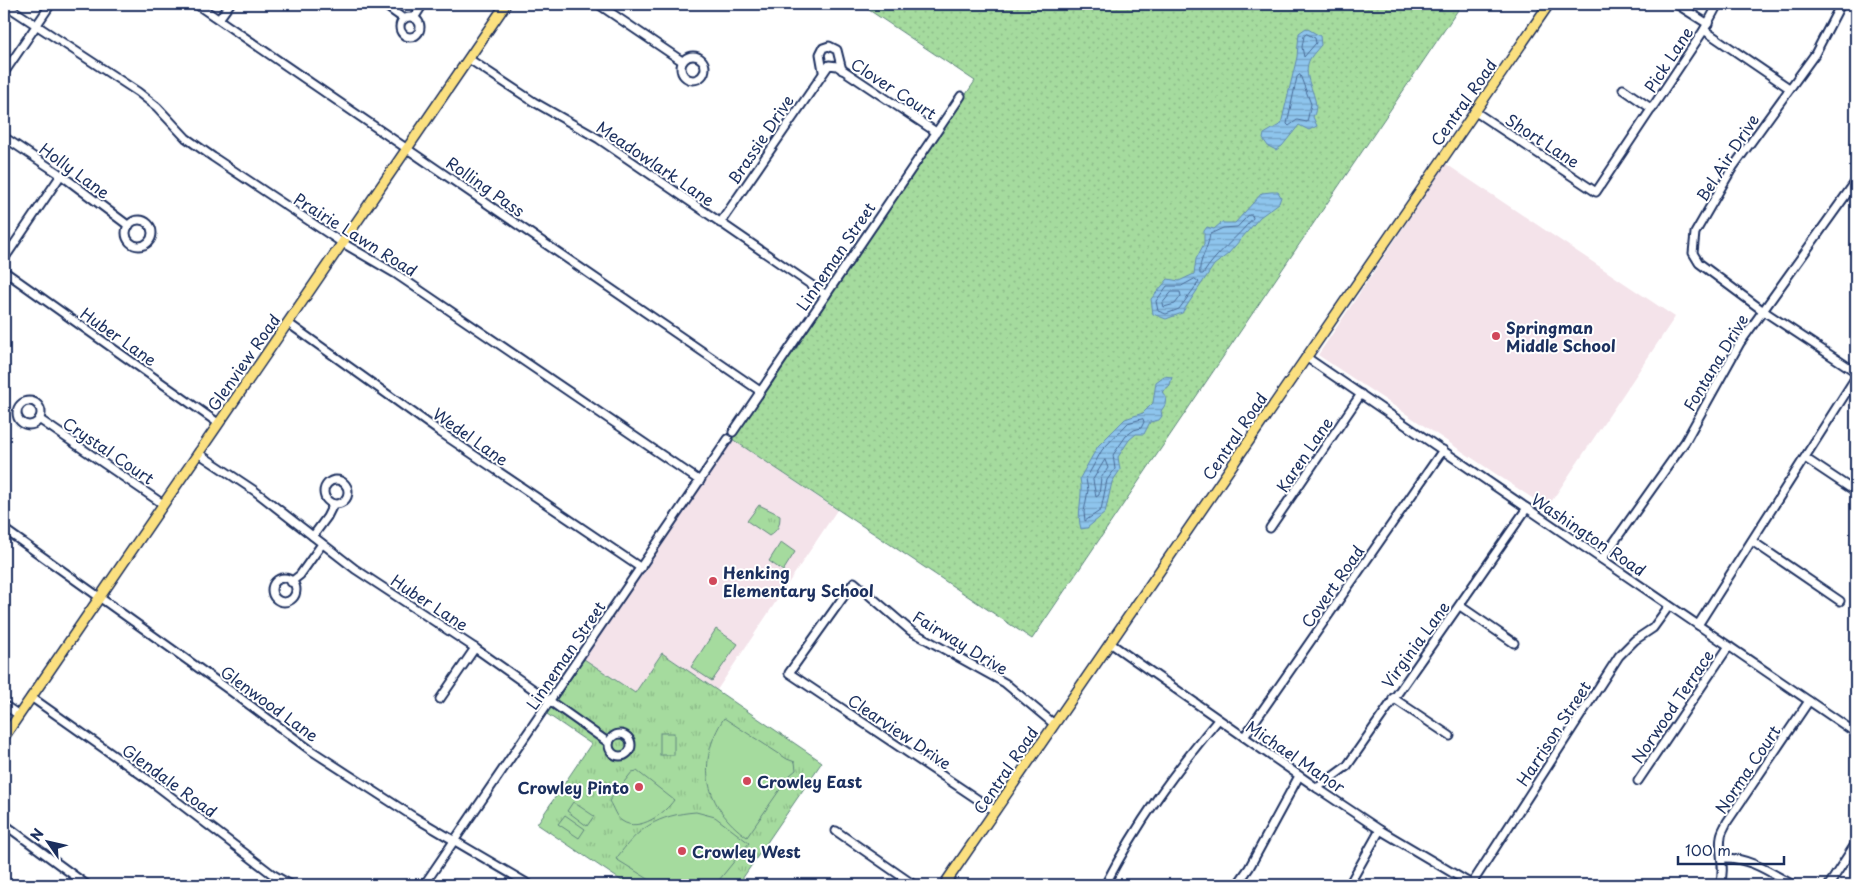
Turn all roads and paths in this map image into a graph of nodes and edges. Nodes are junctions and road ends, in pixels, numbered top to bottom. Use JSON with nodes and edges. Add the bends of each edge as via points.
{"nodes":[{"id":1,"x":4,"y":4,"type":"edge"},
{"id":2,"x":51,"y":4,"type":"edge"},
{"id":3,"x":196,"y":4,"type":"edge"},
{"id":4,"x":230,"y":4,"type":"edge"},
{"id":5,"x":383,"y":4,"type":"edge"},
{"id":6,"x":423,"y":4,"type":"edge"},
{"id":7,"x":598,"y":4,"type":"edge"},
{"id":8,"x":1549,"y":4,"type":"edge"},
{"id":9,"x":1718,"y":4,"type":"edge"},
{"id":10,"x":1840,"y":4,"type":"edge"},
{"id":11,"x":503,"y":5,"type":"edge"},
{"id":12,"x":1678,"y":5,"type":"dead end"},
{"id":13,"x":414,"y":18,"type":"junction"},
{"id":14,"x":219,"y":19,"type":"junction"},
{"id":15,"x":404,"y":19,"type":"junction"},
{"id":16,"x":36,"y":25,"type":"junction"},
{"id":17,"x":1706,"y":27,"type":"junction"},
{"id":18,"x":469,"y":59,"type":"junction"},
{"id":19,"x":682,"y":61,"type":"dead end"},
{"id":20,"x":840,"y":68,"type":"junction"},
{"id":21,"x":823,"y":71,"type":"junction"},
{"id":22,"x":4,"y":73,"type":"edge"},
{"id":23,"x":1789,"y":88,"type":"junction"},
{"id":24,"x":1623,"y":89,"type":"dead end"},
{"id":25,"x":960,"y":96,"type":"dead end"},
{"id":26,"x":1652,"y":109,"type":"junction"},
{"id":27,"x":1474,"y":111,"type":"junction"},
{"id":28,"x":936,"y":132,"type":"junction"},
{"id":29,"x":4,"y":136,"type":"edge"},
{"id":30,"x":408,"y":148,"type":"junction"},
{"id":31,"x":62,"y":175,"type":"junction"},
{"id":32,"x":1856,"y":181,"type":"edge"},
{"id":33,"x":1596,"y":192,"type":"joint"},
{"id":34,"x":720,"y":223,"type":"junction"},
{"id":35,"x":129,"y":226,"type":"dead end"},
{"id":36,"x":341,"y":242,"type":"junction"},
{"id":37,"x":4,"y":259,"type":"edge"},
{"id":38,"x":4,"y":271,"type":"edge"},
{"id":39,"x":826,"y":295,"type":"junction"},
{"id":40,"x":1762,"y":310,"type":"junction"},
{"id":41,"x":288,"y":323,"type":"junction"},
{"id":42,"x":1306,"y":357,"type":"junction"},
{"id":43,"x":1856,"y":372,"type":"edge"},
{"id":44,"x":1856,"y":377,"type":"edge"},
{"id":45,"x":760,"y":391,"type":"junction"},
{"id":46,"x":1361,"y":394,"type":"junction"},
{"id":47,"x":39,"y":420,"type":"dead end"},
{"id":48,"x":218,"y":423,"type":"junction"},
{"id":49,"x":733,"y":432,"type":"dead end"},
{"id":50,"x":728,"y":440,"type":"dead end"},
{"id":51,"x":1443,"y":450,"type":"junction"},
{"id":52,"x":198,"y":454,"type":"junction"},
{"id":53,"x":1805,"y":458,"type":"junction"},
{"id":54,"x":700,"y":481,"type":"junction"},
{"id":55,"x":1856,"y":492,"type":"edge"},
{"id":56,"x":164,"y":504,"type":"junction"},
{"id":57,"x":333,"y":505,"type":"dead end"},
{"id":58,"x":1527,"y":508,"type":"junction"},
{"id":59,"x":1270,"y":528,"type":"dead end"},
{"id":60,"x":4,"y":529,"type":"edge"},
{"id":61,"x":313,"y":536,"type":"junction"},
{"id":62,"x":1752,"y":542,"type":"junction"},
{"id":63,"x":322,"y":544,"type":"junction"},
{"id":64,"x":1602,"y":559,"type":"junction"},
{"id":65,"x":641,"y":568,"type":"junction"},
{"id":66,"x":292,"y":582,"type":"dead end"},
{"id":67,"x":99,"y":597,"type":"junction"},
{"id":68,"x":1840,"y":601,"type":"dead end"},
{"id":69,"x":1460,"y":606,"type":"junction"},
{"id":70,"x":1670,"y":606,"type":"junction"},
{"id":71,"x":1698,"y":625,"type":"junction"},
{"id":72,"x":1110,"y":643,"type":"junction"},
{"id":73,"x":1514,"y":643,"type":"dead end"},
{"id":74,"x":1729,"y":646,"type":"junction"},
{"id":75,"x":475,"y":648,"type":"junction"},
{"id":76,"x":790,"y":673,"type":"joint"},
{"id":77,"x":31,"y":697,"type":"junction"},
{"id":78,"x":1393,"y":698,"type":"junction"},
{"id":79,"x":440,"y":699,"type":"dead end"},
{"id":80,"x":550,"y":701,"type":"junction"},
{"id":81,"x":1809,"y":701,"type":"junction"},
{"id":82,"x":4,"y":705,"type":"edge"},
{"id":83,"x":19,"y":715,"type":"junction"},
{"id":84,"x":1218,"y":720,"type":"junction"},
{"id":85,"x":1054,"y":724,"type":"junction"},
{"id":86,"x":1856,"y":734,"type":"edge"},
{"id":87,"x":1450,"y":736,"type":"dead end"},
{"id":88,"x":4,"y":737,"type":"edge"},
{"id":89,"x":1244,"y":737,"type":"junction"},
{"id":90,"x":609,"y":743,"type":"dead end"},
{"id":91,"x":1299,"y":776,"type":"junction"},
{"id":92,"x":1638,"y":781,"type":"dead end"},
{"id":93,"x":1317,"y":788,"type":"junction"},
{"id":94,"x":995,"y":811,"type":"junction"},
{"id":95,"x":4,"y":824,"type":"edge"},
{"id":96,"x":1380,"y":830,"type":"junction"},
{"id":97,"x":836,"y":831,"type":"dead end"},
{"id":98,"x":455,"y":840,"type":"junction"},
{"id":99,"x":1856,"y":843,"type":"edge"},
{"id":100,"x":1723,"y":858,"type":"junction"},
{"id":101,"x":87,"y":885,"type":"edge"},
{"id":102,"x":291,"y":885,"type":"edge"},
{"id":103,"x":424,"y":885,"type":"edge"},
{"id":104,"x":530,"y":885,"type":"edge"},
{"id":105,"x":914,"y":885,"type":"edge"},
{"id":106,"x":944,"y":885,"type":"edge"},
{"id":107,"x":1105,"y":885,"type":"edge"},
{"id":108,"x":1237,"y":885,"type":"edge"},
{"id":109,"x":1349,"y":885,"type":"edge"},
{"id":110,"x":1472,"y":885,"type":"edge"},
{"id":111,"x":1720,"y":885,"type":"edge"},
{"id":112,"x":1793,"y":885,"type":"edge"},
{"id":113,"x":1829,"y":885,"type":"edge"}],
"edges":[{"from":1,"to":16,"type":"street","name":"Prairie Lawn Road"},
{"from":2,"to":16,"type":"street"},
{"from":3,"to":14,"type":"street","name":"Rolling Pass"},
{"from":4,"to":14,"type":"street"},
{"from":5,"to":15,"type":"street"},
{"from":6,"to":13,"type":"street"},
{"from":7,"to":19,"type":"street"},
{"from":8,"to":27,"type":"main road","name":"Central Road"},
{"from":9,"to":17,"type":"street","name":"Pick Lane"},
{"from":10,"to":23,"type":"street","name":"Bel Air Drive","via":[[1815,54]]},
{"from":11,"to":18,"type":"main road","name":"Glenview Road"},
{"from":12,"to":17,"type":"street","name":"Pick Lane"},
{"from":13,"to":15,"type":"street"},
{"from":13,"to":15,"type":"street","via":[[420,28],[411,37],[401,31]]},
{"from":14,"to":30,"type":"street","name":"Rolling Pass"},
{"from":16,"to":22,"type":"street"},
{"from":16,"to":36,"type":"street","name":"Prairie Lawn Road","via":[[138,92],[186,138]]},
{"from":17,"to":23,"type":"street"},
{"from":17,"to":26,"type":"street","name":"Pick Lane"},
{"from":18,"to":30,"type":"main road","name":"Glenview Road"},
{"from":18,"to":34,"type":"street","name":"Meadowlark Lane","via":[[599,140]]},
{"from":20,"to":21,"type":"street","via":[[829,65]]},
{"from":20,"to":21,"type":"street","via":[[837,50],[829,46],[820,54]]},
{"from":20,"to":28,"type":"street","name":"Clover Court"},
{"from":21,"to":34,"type":"street","name":"Brassie Drive"},
{"from":23,"to":40,"type":"street","name":"Bel Air Drive","via":[[1733,167],[1693,242],[1693,253],[1699,263]]},
{"from":24,"to":26,"type":"street","name":"Pick Lane"},
{"from":25,"to":28,"type":"street","name":"Linneman Street"},
{"from":26,"to":33,"type":"street","name":"Pick Lane"},
{"from":27,"to":33,"type":"street","name":"Short Lane"},
{"from":27,"to":42,"type":"main road","name":"Central Road"},
{"from":28,"to":39,"type":"street","name":"Linneman Street"},
{"from":29,"to":31,"type":"street","name":"Holly Lane"},
{"from":30,"to":36,"type":"main road","name":"Glenview Road"},
{"from":30,"to":45,"type":"street","name":"Rolling Pass"},
{"from":31,"to":35,"type":"street","name":"Holly Lane"},
{"from":31,"to":37,"type":"street"},
{"from":32,"to":40,"type":"street","name":"Fontana Drive"},
{"from":34,"to":39,"type":"street","name":"Meadowlark Lane"},
{"from":36,"to":41,"type":"main road","name":"Glenview Road"},
{"from":36,"to":54,"type":"street","name":"Prairie Lawn Road","via":[[396,274]]},
{"from":38,"to":48,"type":"street","name":"Huber Lane"},
{"from":39,"to":45,"type":"street","name":"Linneman Street"},
{"from":40,"to":43,"type":"street","name":"Bel Air Drive"},
{"from":40,"to":64,"type":"street","name":"Fontana Drive","via":[[1718,378],[1685,442]]},
{"from":41,"to":48,"type":"main road","name":"Glenview Road"},
{"from":41,"to":65,"type":"street","name":"Wedel Lane","via":[[440,432]]},
{"from":42,"to":46,"type":"street","name":"Washington Road"},
{"from":42,"to":72,"type":"main road","name":"Central Road"},
{"from":44,"to":53,"type":"street"},
{"from":45,"to":49,"type":"street","name":"Linneman Street"},
{"from":46,"to":51,"type":"street","name":"Washington Road"},
{"from":46,"to":59,"type":"street","name":"Karen Lane"},
{"from":47,"to":56,"type":"street","name":"Crystal Court"},
{"from":48,"to":52,"type":"main road","name":"Glenview Road"},
{"from":50,"to":54,"type":"street","name":"Linneman Street"},
{"from":51,"to":58,"type":"street","name":"Washington Road"},
{"from":51,"to":89,"type":"street","name":"Covert Road"},
{"from":52,"to":56,"type":"main road","name":"Glenview Road"},
{"from":52,"to":61,"type":"street","name":"Huber Lane","via":[[255,491]]},
{"from":53,"to":55,"type":"street"},
{"from":53,"to":62,"type":"street"},
{"from":54,"to":65,"type":"street","name":"Linneman Street"},
{"from":56,"to":67,"type":"main road","name":"Glenview Road"},
{"from":57,"to":61,"type":"street"},
{"from":58,"to":64,"type":"street","name":"Washington Road"},
{"from":58,"to":69,"type":"street","name":"Virginia Lane"},
{"from":60,"to":67,"type":"street","name":"Glenwood Lane"},
{"from":61,"to":63,"type":"street","name":"Huber Lane"},
{"from":62,"to":68,"type":"street"},
{"from":62,"to":71,"type":"street"},
{"from":63,"to":66,"type":"street"},
{"from":63,"to":75,"type":"street","name":"Huber Lane"},
{"from":64,"to":70,"type":"street","name":"Washington Road"},
{"from":65,"to":80,"type":"street","name":"Linneman Street"},
{"from":67,"to":77,"type":"main road","name":"Glenview Road"},
{"from":67,"to":98,"type":"street","name":"Glenwood Lane","via":[[309,749]]},
{"from":69,"to":73,"type":"street"},
{"from":69,"to":78,"type":"street","name":"Virginia Lane"},
{"from":70,"to":71,"type":"street","name":"Washington Road"},
{"from":70,"to":110,"type":"street","name":"Harrison Street","via":[[1653,628],[1619,656]]},
{"from":71,"to":74,"type":"street","name":"Washington Road"},
{"from":72,"to":84,"type":"street","name":"Michael Manor"},
{"from":72,"to":85,"type":"main road","name":"Central Road"},
{"from":74,"to":81,"type":"street","name":"Washington Road"},
{"from":74,"to":92,"type":"street","name":"Norwood Terrace"},
{"from":75,"to":79,"type":"street","name":"Huber Lane"},
{"from":75,"to":80,"type":"street","name":"Huber Lane"},
{"from":76,"to":85,"type":"street","name":"Fairway Drive","via":[[854,582],[911,630],[1005,683]]},
{"from":76,"to":94,"type":"street","name":"Clearview Drive"},
{"from":77,"to":83,"type":"main road","name":"Glenview Road"},
{"from":77,"to":102,"type":"street","name":"Glendale Road"},
{"from":78,"to":87,"type":"street"},
{"from":78,"to":93,"type":"street","name":"Virginia Lane","via":[[1348,766]]},
{"from":80,"to":90,"type":"street","name":"Huber Lane"},
{"from":80,"to":98,"type":"street","name":"Linneman Street"},
{"from":81,"to":86,"type":"street","name":"Washington Road"},
{"from":81,"to":100,"type":"street","name":"Norma Court","via":[[1727,822],[1720,837]]},
{"from":82,"to":83,"type":"street"},
{"from":83,"to":88,"type":"main road","name":"Glenview Road"},
{"from":84,"to":89,"type":"street","name":"Michael Manor"},
{"from":84,"to":107,"type":"street","via":[[1131,835]]},
{"from":85,"to":94,"type":"main road","name":"Central Road"},
{"from":89,"to":91,"type":"street","name":"Michael Manor"},
{"from":91,"to":93,"type":"street","name":"Michael Manor"},
{"from":91,"to":108,"type":"street"},
{"from":93,"to":96,"type":"street","name":"Michael Manor"},
{"from":94,"to":106,"type":"main road","name":"Central Road"},
{"from":95,"to":101,"type":"street"},
{"from":96,"to":109,"type":"street"},
{"from":96,"to":110,"type":"street","name":"Michael Manor"},
{"from":97,"to":105,"type":"street"},
{"from":98,"to":103,"type":"street","name":"Linneman Street"},
{"from":98,"to":104,"type":"street","name":"Glenwood Lane"},
{"from":99,"to":113,"type":"street"},
{"from":100,"to":111,"type":"street","name":"Norma Court"},
{"from":100,"to":112,"type":"street","via":[[1756,864]]}]}
